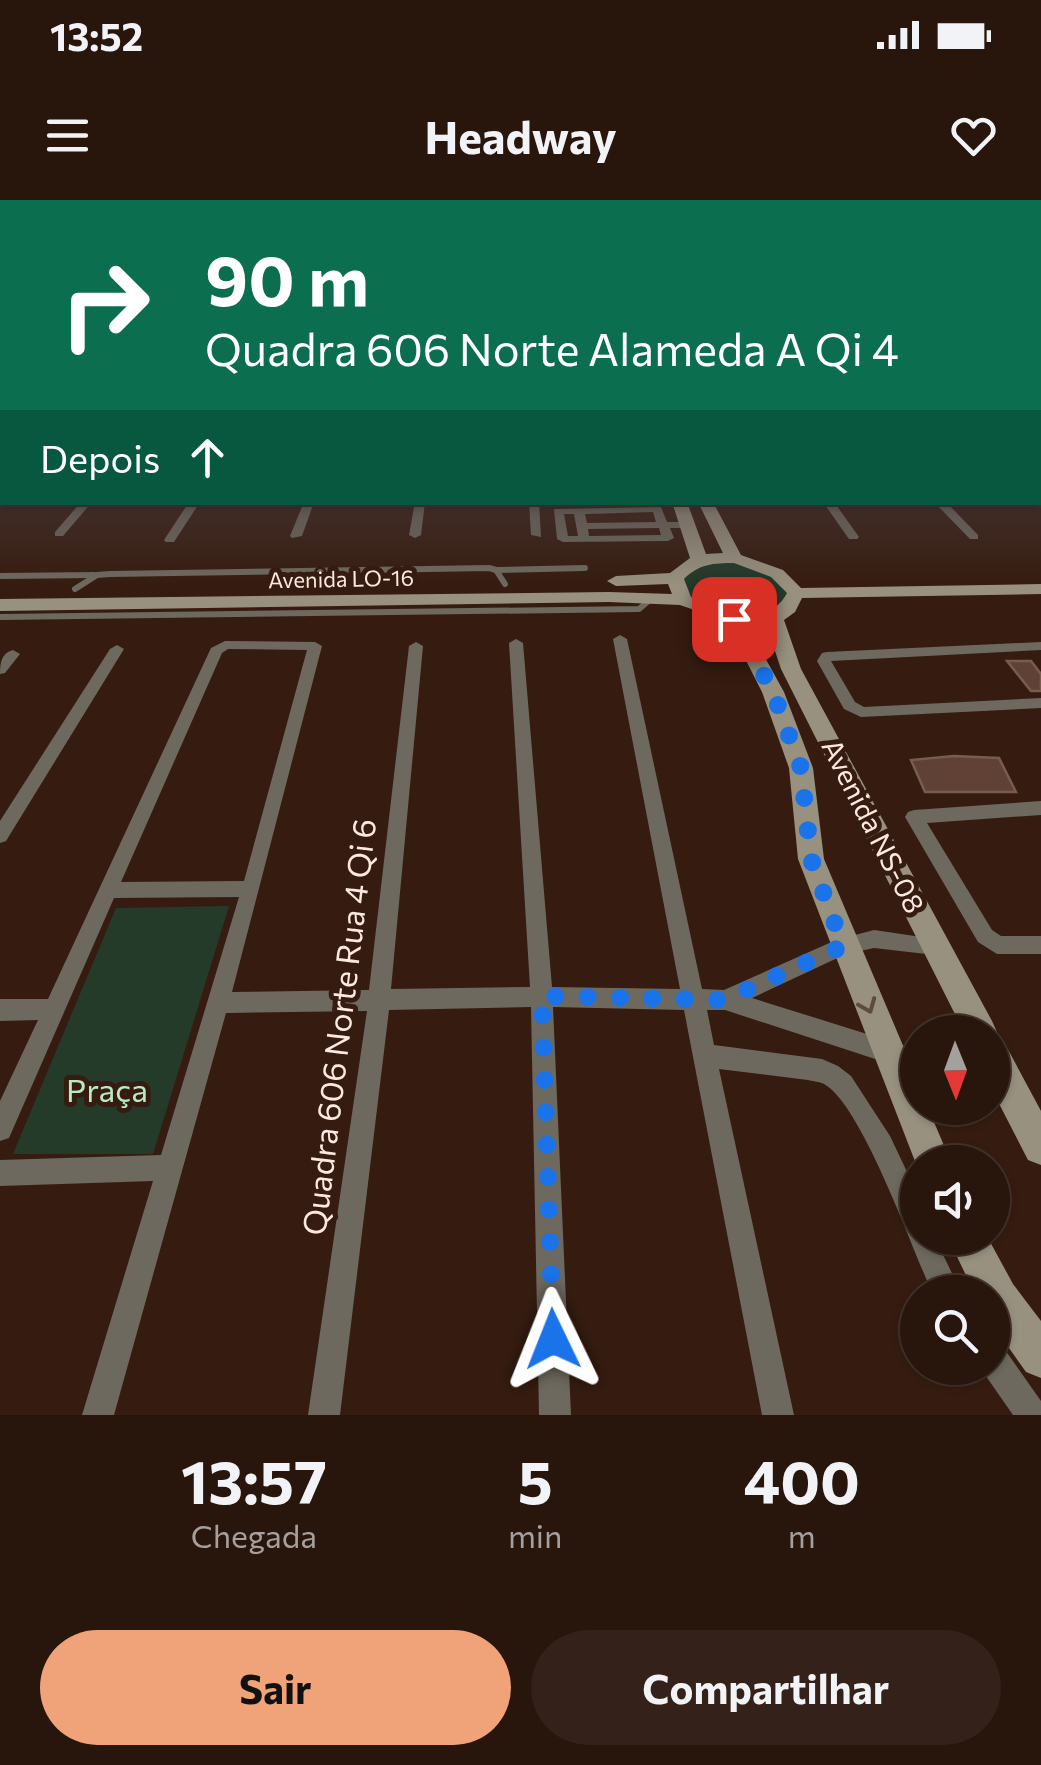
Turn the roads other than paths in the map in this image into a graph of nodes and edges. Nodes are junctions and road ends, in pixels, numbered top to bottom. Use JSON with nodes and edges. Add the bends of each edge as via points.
{"nodes":[{"id":1,"x":84,"y":505,"type":"edge"},
{"id":2,"x":193,"y":505,"type":"edge"},
{"id":3,"x":308,"y":505,"type":"edge"},
{"id":4,"x":420,"y":505,"type":"edge"},
{"id":5,"x":534,"y":505,"type":"edge"},
{"id":6,"x":681,"y":505,"type":"edge"},
{"id":7,"x":708,"y":505,"type":"edge"},
{"id":8,"x":830,"y":505,"type":"edge"},
{"id":9,"x":942,"y":505,"type":"edge"},
{"id":10,"x":578,"y":511,"type":"junction"},
{"id":11,"x":663,"y":525,"type":"junction"},
{"id":12,"x":689,"y":525,"type":"junction"},
{"id":13,"x":583,"y":533,"type":"junction"},
{"id":14,"x":60,"y":534,"type":"dead end"},
{"id":15,"x":537,"y":534,"type":"dead end"},
{"id":16,"x":415,"y":535,"type":"dead end"},
{"id":17,"x":296,"y":536,"type":"dead end"},
{"id":18,"x":853,"y":538,"type":"dead end"},
{"id":19,"x":974,"y":538,"type":"dead end"},
{"id":20,"x":170,"y":540,"type":"dead end"},
{"id":21,"x":734,"y":558,"type":"junction"},
{"id":22,"x":699,"y":559,"type":"junction"},
{"id":23,"x":585,"y":568,"type":"dead end"},
{"id":24,"x":97,"y":575,"type":"junction"},
{"id":25,"x":781,"y":575,"type":"junction"},
{"id":26,"x":0,"y":576,"type":"edge"},
{"id":27,"x":500,"y":577,"type":"junction"},
{"id":28,"x":676,"y":578,"type":"junction"},
{"id":29,"x":75,"y":588,"type":"junction"},
{"id":30,"x":0,"y":590,"type":"edge"},
{"id":31,"x":1041,"y":590,"type":"edge"},
{"id":32,"x":910,"y":591,"type":"junction"},
{"id":33,"x":796,"y":593,"type":"junction"},
{"id":34,"x":684,"y":600,"type":"junction"},
{"id":35,"x":0,"y":605,"type":"edge"},
{"id":36,"x":123,"y":610,"type":"junction"},
{"id":37,"x":773,"y":616,"type":"junction"},
{"id":38,"x":0,"y":617,"type":"edge"},
{"id":39,"x":734,"y":619,"type":"junction"},
{"id":40,"x":620,"y":639,"type":"dead end"},
{"id":41,"x":516,"y":643,"type":"dead end"},
{"id":42,"x":416,"y":646,"type":"dead end"},
{"id":43,"x":1041,"y":646,"type":"edge"},
{"id":44,"x":117,"y":649,"type":"dead end"},
{"id":45,"x":13,"y":654,"type":"dead end"},
{"id":46,"x":0,"y":670,"type":"edge"},
{"id":47,"x":1041,"y":703,"type":"edge"},
{"id":48,"x":1041,"y":808,"type":"edge"},
{"id":49,"x":0,"y":836,"type":"edge"},
{"id":50,"x":108,"y":890,"type":"junction"},
{"id":51,"x":251,"y":890,"type":"junction"},
{"id":52,"x":1041,"y":945,"type":"edge"},
{"id":53,"x":843,"y":946,"type":"junction"},
{"id":54,"x":935,"y":946,"type":"junction"},
{"id":55,"x":542,"y":996,"type":"junction"},
{"id":56,"x":696,"y":999,"type":"junction"},
{"id":57,"x":379,"y":1000,"type":"junction"},
{"id":58,"x":724,"y":1000,"type":"junction"},
{"id":59,"x":217,"y":1003,"type":"junction"},
{"id":60,"x":54,"y":1009,"type":"junction"},
{"id":61,"x":0,"y":1010,"type":"edge"},
{"id":62,"x":972,"y":1015,"type":"edge"},
{"id":63,"x":887,"y":1054,"type":"junction"},
{"id":64,"x":707,"y":1056,"type":"junction"},
{"id":65,"x":900,"y":1057,"type":"edge"},
{"id":66,"x":1010,"y":1088,"type":"edge"},
{"id":67,"x":0,"y":1129,"type":"edge"},
{"id":68,"x":925,"y":1145,"type":"edge"},
{"id":69,"x":1041,"y":1147,"type":"edge"},
{"id":70,"x":168,"y":1168,"type":"junction"},
{"id":71,"x":0,"y":1173,"type":"edge"},
{"id":72,"x":900,"y":1185,"type":"edge"},
{"id":73,"x":975,"y":1255,"type":"edge"},
{"id":74,"x":1041,"y":1357,"type":"edge"},
{"id":75,"x":1010,"y":1384,"type":"edge"},
{"id":76,"x":98,"y":1415,"type":"edge"},
{"id":77,"x":324,"y":1415,"type":"edge"},
{"id":78,"x":555,"y":1415,"type":"edge"},
{"id":79,"x":778,"y":1415,"type":"edge"},
{"id":80,"x":1032,"y":1415,"type":"edge"}],
"edges":[{"from":1,"to":14,"type":"street"},
{"from":2,"to":20,"type":"street"},
{"from":3,"to":17,"type":"street"},
{"from":4,"to":16,"type":"street"},
{"from":5,"to":15,"type":"street"},
{"from":6,"to":12,"type":"street"},
{"from":7,"to":21,"type":"street"},
{"from":8,"to":18,"type":"street"},
{"from":9,"to":19,"type":"street"},
{"from":10,"to":11,"type":"street","via":[[657,510]]},
{"from":10,"to":13,"type":"street"},
{"from":10,"to":13,"type":"street","via":[[558,511],[563,539]]},
{"from":11,"to":12,"type":"street"},
{"from":11,"to":13,"type":"street","via":[[668,538]]},
{"from":12,"to":22,"type":"street"},
{"from":21,"to":22,"type":"street"},
{"from":21,"to":25,"type":"street"},
{"from":22,"to":28,"type":"street"},
{"from":23,"to":27,"type":"lane"},
{"from":24,"to":26,"type":"lane"},
{"from":24,"to":27,"type":"lane"},
{"from":24,"to":29,"type":"lane"},
{"from":25,"to":32,"type":"street"},
{"from":25,"to":33,"type":"street"},
{"from":27,"to":28,"type":"street","name":"Avenida LO-16"},
{"from":27,"to":29,"type":"street","name":"Avenida LO-16"},
{"from":28,"to":34,"type":"street"},
{"from":29,"to":30,"type":"street","name":"Avenida LO-16"},
{"from":31,"to":32,"type":"street"},
{"from":32,"to":33,"type":"street"},
{"from":33,"to":37,"type":"street","via":[[787,610]]},
{"from":34,"to":36,"type":"street","name":"Avenida LO-16"},
{"from":34,"to":39,"type":"street","name":"Avenida LO-16"},
{"from":35,"to":36,"type":"street","name":"Avenida LO-16"},
{"from":36,"to":38,"type":"lane"},
{"from":37,"to":39,"type":"street"},
{"from":37,"to":54,"type":"street","name":"Avenida NS-08","via":[[791,668]]},
{"from":39,"to":53,"type":"street","name":"Avenida NS-08","via":[[773,692],[801,768],[811,859]]},
{"from":40,"to":56,"type":"street"},
{"from":41,"to":55,"type":"street"},
{"from":42,"to":57,"type":"street","name":"Quadra 606 Norte Rua 4 Qi 6"},
{"from":43,"to":47,"type":"street","via":[[864,652],[824,661],[849,705],[871,712]]},
{"from":44,"to":49,"type":"street"},
{"from":45,"to":46,"type":"street"},
{"from":48,"to":52,"type":"street","via":[[918,814],[914,822],[985,936],[997,945]]},
{"from":50,"to":51,"type":"street"},
{"from":50,"to":51,"type":"street","via":[[216,651],[306,644],[317,649]]},
{"from":50,"to":60,"type":"street"},
{"from":51,"to":59,"type":"street"},
{"from":53,"to":54,"type":"street","via":[[887,939]]},
{"from":53,"to":58,"type":"street"},
{"from":53,"to":63,"type":"street","name":"Avenida NS-08","one_way":true},
{"from":54,"to":62,"type":"street","name":"Avenida NS-08"},
{"from":55,"to":56,"type":"street"},
{"from":55,"to":57,"type":"street"},
{"from":55,"to":78,"type":"street"},
{"from":56,"to":58,"type":"street"},
{"from":56,"to":64,"type":"street"},
{"from":57,"to":59,"type":"street"},
{"from":57,"to":77,"type":"street","name":"Quadra 606 Norte Rua 4 Qi 6"},
{"from":58,"to":63,"type":"street"},
{"from":59,"to":70,"type":"street"},
{"from":60,"to":61,"type":"street"},
{"from":60,"to":67,"type":"street"},
{"from":63,"to":65,"type":"street"},
{"from":63,"to":68,"type":"street","name":"Avenida NS-08"},
{"from":64,"to":72,"type":"street","via":[[829,1073],[848,1091]]},
{"from":64,"to":79,"type":"street"},
{"from":66,"to":69,"type":"street"},
{"from":70,"to":71,"type":"street"},
{"from":70,"to":76,"type":"street"},
{"from":73,"to":74,"type":"street"},
{"from":75,"to":80,"type":"street"}]}
